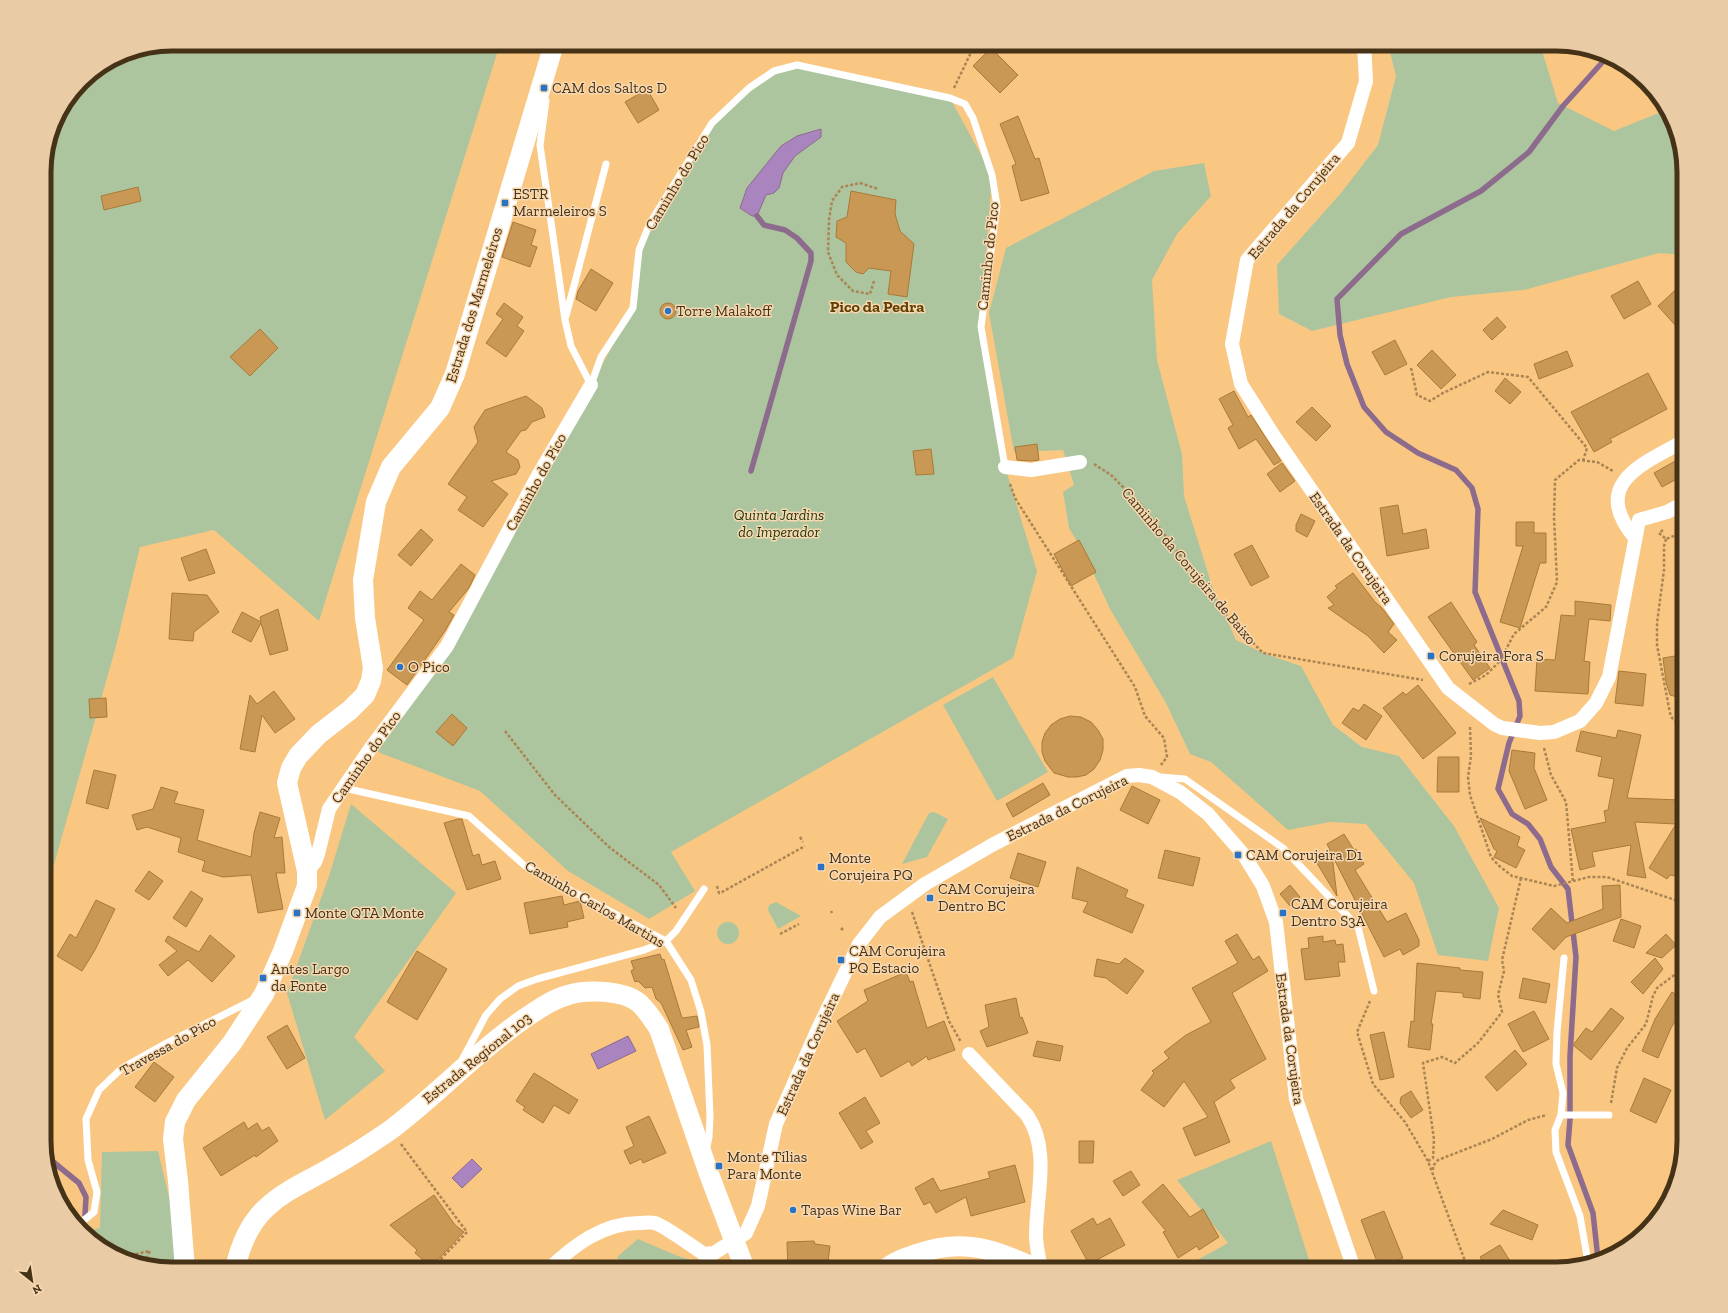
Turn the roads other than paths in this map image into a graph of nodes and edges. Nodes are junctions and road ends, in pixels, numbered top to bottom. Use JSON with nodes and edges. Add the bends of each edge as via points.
{"nodes":[{"id":1,"x":552,"y":51,"type":"edge"},
{"id":2,"x":1364,"y":51,"type":"edge"},
{"id":3,"x":546,"y":72,"type":"junction"},
{"id":4,"x":606,"y":164,"type":"dead end"},
{"id":5,"x":565,"y":320,"type":"junction"},
{"id":6,"x":591,"y":385,"type":"junction"},
{"id":7,"x":1677,"y":445,"type":"edge"},
{"id":8,"x":1080,"y":462,"type":"road end"},
{"id":9,"x":1004,"y":467,"type":"joint"},
{"id":10,"x":1677,"y":507,"type":"edge"},
{"id":11,"x":1635,"y":538,"type":"junction"},
{"id":12,"x":1152,"y":777,"type":"junction"},
{"id":13,"x":344,"y":788,"type":"junction"},
{"id":14,"x":307,"y":871,"type":"junction"},
{"id":15,"x":704,"y":889,"type":"dead end"},
{"id":16,"x":666,"y":941,"type":"junction"},
{"id":17,"x":1564,"y":958,"type":"dead end"},
{"id":18,"x":1374,"y":991,"type":"road end"},
{"id":19,"x":264,"y":994,"type":"junction"},
{"id":20,"x":969,"y":1054,"type":"road end"},
{"id":21,"x":452,"y":1078,"type":"junction"},
{"id":22,"x":1561,"y":1115,"type":"junction"},
{"id":23,"x":1609,"y":1115,"type":"road end"},
{"id":24,"x":704,"y":1159,"type":"junction"},
{"id":25,"x":82,"y":1222,"type":"edge"},
{"id":26,"x":735,"y":1240,"type":"junction"},
{"id":27,"x":1587,"y":1258,"type":"edge"},
{"id":28,"x":184,"y":1262,"type":"edge"},
{"id":29,"x":237,"y":1262,"type":"edge"},
{"id":30,"x":556,"y":1262,"type":"edge"},
{"id":31,"x":743,"y":1262,"type":"edge"},
{"id":32,"x":898,"y":1262,"type":"edge"},
{"id":33,"x":1023,"y":1262,"type":"edge"},
{"id":34,"x":1039,"y":1262,"type":"edge"},
{"id":35,"x":1352,"y":1262,"type":"edge"}],
"edges":[{"from":1,"to":3,"type":"main road","name":"Estrada dos Marmeleiros"},
{"from":2,"to":11,"type":"street","name":"Estrada da Corujeira","via":[[1366,81],[1348,143],[1247,260],[1232,344],[1241,384],[1448,688],[1502,728],[1540,733],[1554,732],[1580,720],[1596,703],[1609,677]]},
{"from":3,"to":5,"type":"lane","via":[[549,78],[540,145]]},
{"from":3,"to":14,"type":"main road","name":"Estrada dos Marmeleiros","via":[[455,374],[440,408],[391,467],[376,502],[363,580],[365,618],[373,668],[365,695],[319,734],[298,756],[291,768],[287,783]]},
{"from":4,"to":5,"type":"lane"},
{"from":5,"to":6,"type":"lane","via":[[571,346]]},
{"from":6,"to":9,"type":"lane","name":"Caminho do Pico","via":[[601,357],[633,308],[639,250],[650,223],[712,123],[749,88],[774,71],[797,65],[950,98],[964,104],[973,118],[992,175],[997,206],[981,327]]},
{"from":6,"to":13,"type":"street","name":"Caminho do Pico","via":[[536,479],[447,646],[387,725]]},
{"from":7,"to":11,"type":"street","via":[[1640,465],[1625,477],[1618,509],[1624,524]]},
{"from":8,"to":9,"type":"street","via":[[1031,470]]},
{"from":10,"to":11,"type":"street","name":"Estrada da Corujeira","via":[[1638,520]]},
{"from":12,"to":18,"type":"lane","via":[[1185,779],[1283,848],[1358,927]]},
{"from":12,"to":26,"type":"street","name":"Estrada da Corujeira","via":[[1127,776],[1100,789],[992,845],[925,884],[880,918],[859,944],[817,1031],[776,1124],[758,1206],[746,1232]]},
{"from":12,"to":35,"type":"street","name":"Estrada da Corujeira","via":[[1180,792],[1208,814],[1244,855],[1270,903],[1276,922],[1296,1099]]},
{"from":13,"to":14,"type":"street","name":"Caminho do Pico","via":[[329,809],[318,854]]},
{"from":13,"to":16,"type":"lane","name":"Caminho Carlos Martins","via":[[469,816],[525,866]]},
{"from":14,"to":19,"type":"main road","name":"Estrada dos Marmeleiros","via":[[307,886]]},
{"from":15,"to":16,"type":"lane","via":[[676,931]]},
{"from":16,"to":21,"type":"lane","via":[[644,950],[518,986],[500,999],[486,1015]]},
{"from":16,"to":24,"type":"lane","name":"Caminho Carlos Martins","via":[[691,980],[701,1012],[707,1045],[710,1117]]},
{"from":17,"to":22,"type":"lane","via":[[1556,1064],[1563,1093]]},
{"from":19,"to":25,"type":"lane","name":"Travessa do Pico","via":[[122,1068],[99,1090],[86,1119],[88,1160],[97,1192],[94,1212]]},
{"from":19,"to":28,"type":"main road","name":"Estrada dos Marmeleiros","via":[[232,1043],[186,1100],[175,1122],[173,1139]]},
{"from":20,"to":34,"type":"street","via":[[1035,1126],[1039,1144],[1040,1189],[1036,1236]]},
{"from":21,"to":24,"type":"main road","name":"Estrada Regional 103","via":[[503,1034],[555,1000],[582,992],[612,993],[628,997],[638,1002],[659,1029]]},
{"from":21,"to":29,"type":"main road","name":"Estrada Regional 103","via":[[390,1130],[361,1150],[280,1196],[266,1209],[247,1234]]},
{"from":22,"to":23,"type":"lane"},
{"from":22,"to":27,"type":"lane","via":[[1555,1130],[1556,1152],[1580,1216]]},
{"from":24,"to":26,"type":"main road","name":"Estrada Regional 103"},
{"from":26,"to":30,"type":"street","name":"Estrada da Corujeira","via":[[714,1253],[704,1254],[655,1223],[620,1225],[591,1236]]},
{"from":26,"to":31,"type":"main road","name":"Estrada Regional 103"},
{"from":32,"to":33,"type":"main road","via":[[930,1249],[972,1246],[986,1248]]}]}
